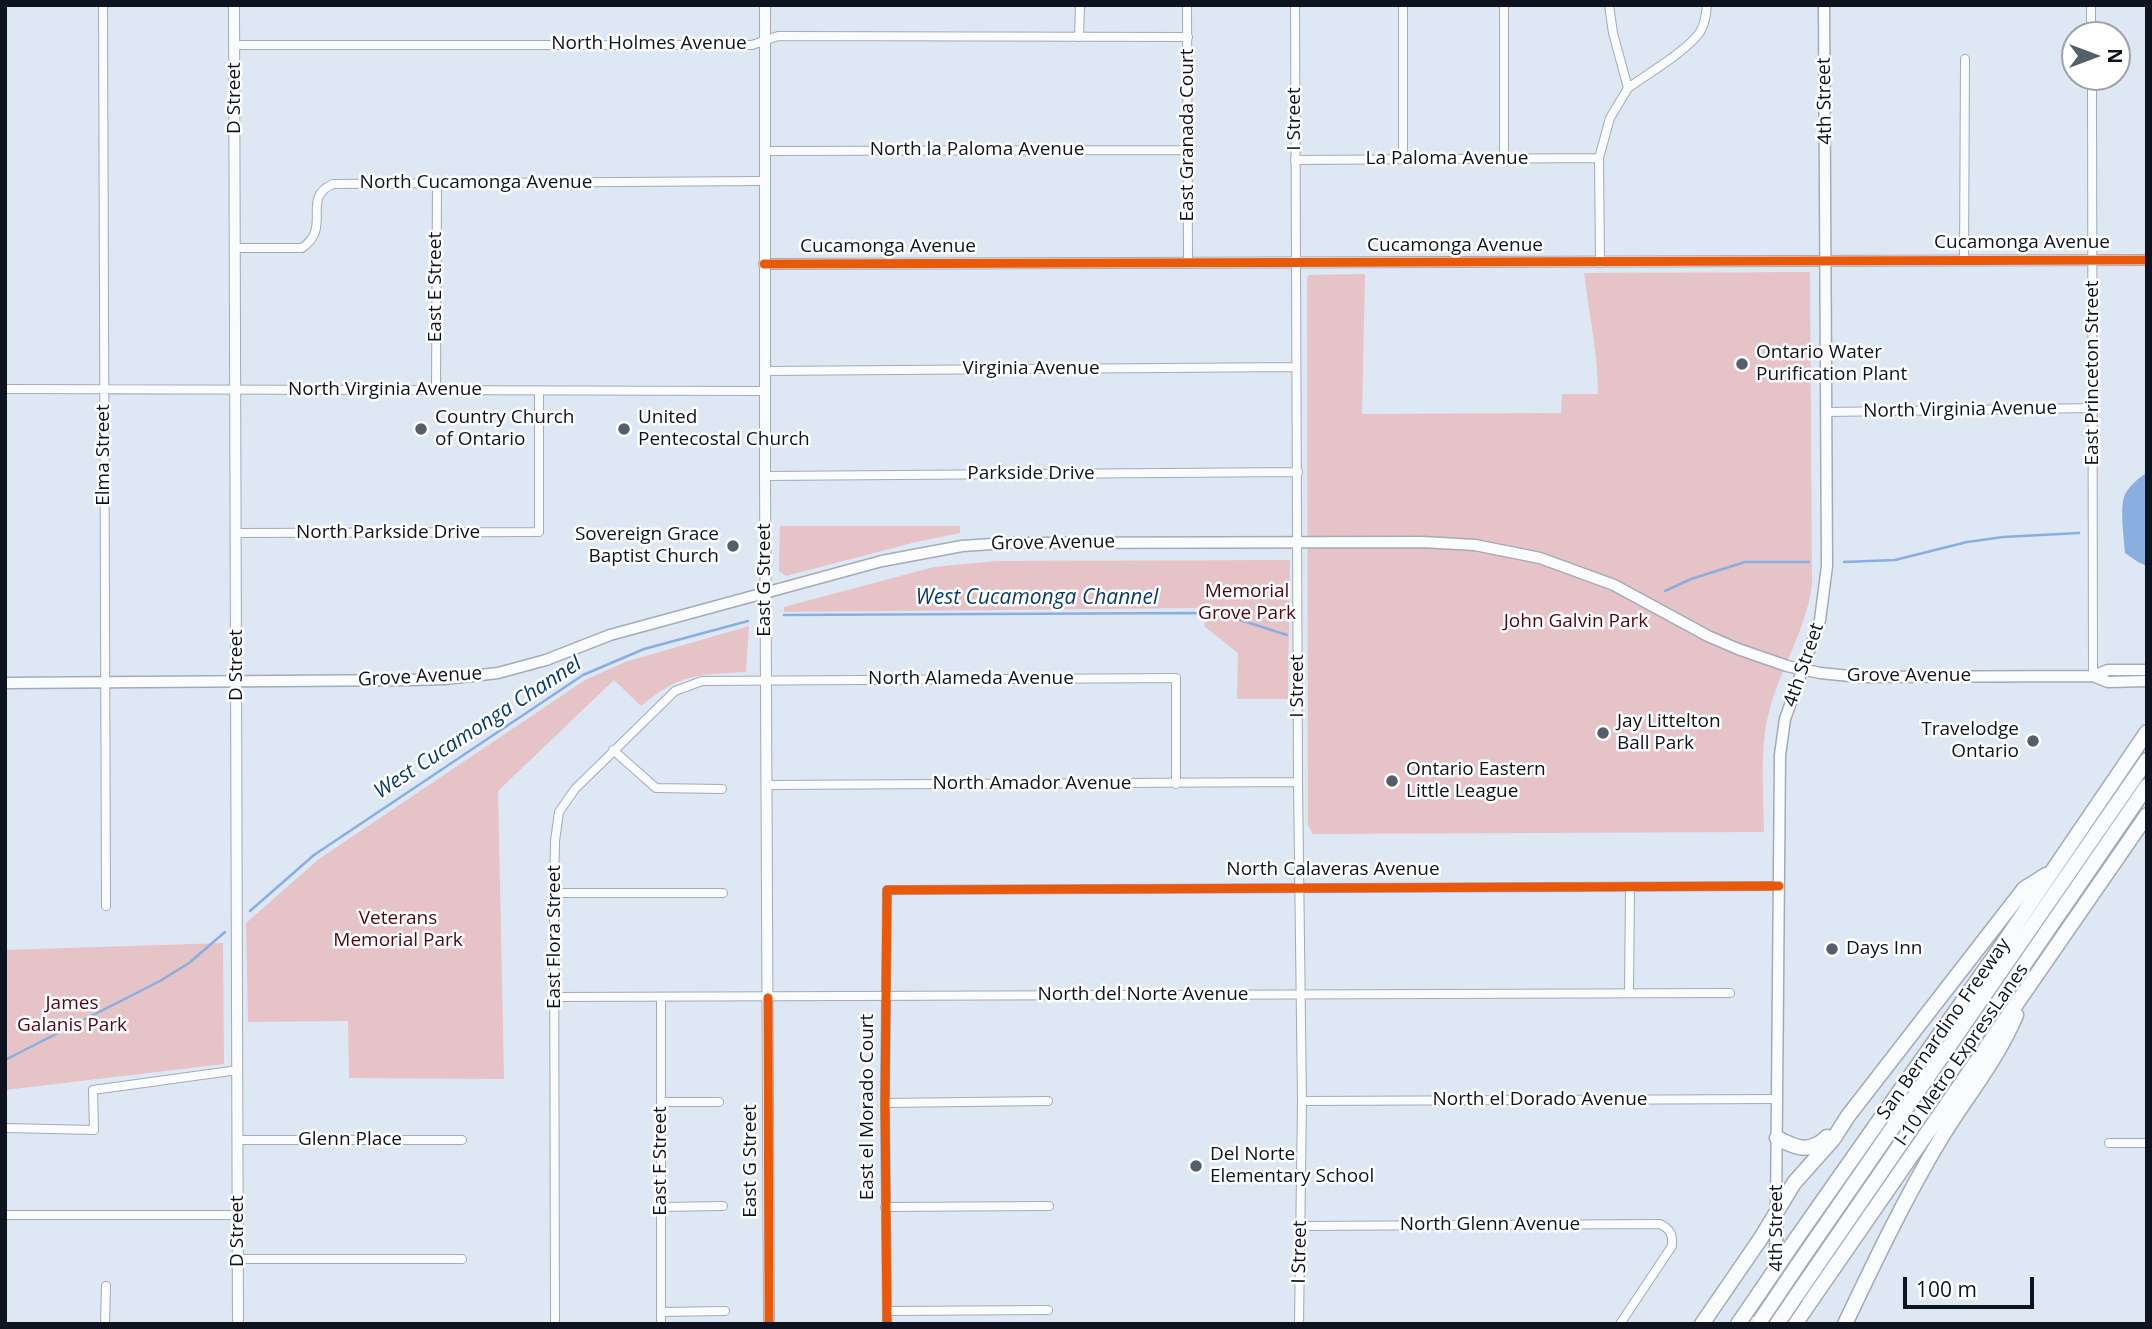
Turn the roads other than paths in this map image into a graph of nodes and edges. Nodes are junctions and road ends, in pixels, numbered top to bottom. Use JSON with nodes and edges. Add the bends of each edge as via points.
{"nodes":[{"id":1,"x":103,"y":5,"type":"edge"},
{"id":2,"x":234,"y":5,"type":"edge"},
{"id":3,"x":765,"y":5,"type":"edge"},
{"id":4,"x":1080,"y":5,"type":"edge"},
{"id":5,"x":1188,"y":5,"type":"edge"},
{"id":6,"x":1295,"y":5,"type":"edge"},
{"id":7,"x":1403,"y":5,"type":"edge"},
{"id":8,"x":1504,"y":5,"type":"edge"},
{"id":9,"x":1609,"y":5,"type":"edge"},
{"id":10,"x":1707,"y":5,"type":"edge"},
{"id":11,"x":1824,"y":5,"type":"edge"},
{"id":12,"x":1079,"y":37,"type":"junction"},
{"id":13,"x":1188,"y":37,"type":"junction"},
{"id":14,"x":765,"y":40,"type":"junction"},
{"id":15,"x":234,"y":45,"type":"junction"},
{"id":16,"x":1965,"y":59,"type":"dead end"},
{"id":17,"x":1628,"y":88,"type":"junction"},
{"id":18,"x":2092,"y":91,"type":"edge"},
{"id":19,"x":1188,"y":149,"type":"junction"},
{"id":20,"x":766,"y":151,"type":"junction"},
{"id":21,"x":1599,"y":158,"type":"junction"},
{"id":22,"x":1403,"y":159,"type":"junction"},
{"id":23,"x":1504,"y":159,"type":"junction"},
{"id":24,"x":1295,"y":160,"type":"junction"},
{"id":25,"x":765,"y":181,"type":"junction"},
{"id":26,"x":437,"y":184,"type":"junction"},
{"id":27,"x":235,"y":248,"type":"junction"},
{"id":28,"x":2094,"y":260,"type":"junction"},
{"id":29,"x":2147,"y":260,"type":"edge"},
{"id":30,"x":1826,"y":261,"type":"junction"},
{"id":31,"x":1964,"y":261,"type":"junction"},
{"id":32,"x":1600,"y":263,"type":"junction"},
{"id":33,"x":764,"y":264,"type":"junction"},
{"id":34,"x":1188,"y":264,"type":"junction"},
{"id":35,"x":1296,"y":264,"type":"junction"},
{"id":36,"x":1296,"y":367,"type":"junction"},
{"id":37,"x":765,"y":371,"type":"junction"},
{"id":38,"x":5,"y":389,"type":"edge"},
{"id":39,"x":104,"y":389,"type":"junction"},
{"id":40,"x":236,"y":389,"type":"junction"},
{"id":41,"x":436,"y":390,"type":"junction"},
{"id":42,"x":539,"y":391,"type":"junction"},
{"id":43,"x":765,"y":391,"type":"junction"},
{"id":44,"x":2094,"y":408,"type":"junction"},
{"id":45,"x":1827,"y":412,"type":"junction"},
{"id":46,"x":1298,"y":472,"type":"junction"},
{"id":47,"x":765,"y":476,"type":"junction"},
{"id":48,"x":237,"y":533,"type":"junction"},
{"id":49,"x":1298,"y":542,"type":"junction"},
{"id":50,"x":765,"y":593,"type":"junction"},
{"id":51,"x":1803,"y":669,"type":"junction"},
{"id":52,"x":2147,"y":670,"type":"edge"},
{"id":53,"x":2093,"y":676,"type":"junction"},
{"id":54,"x":766,"y":680,"type":"junction"},
{"id":55,"x":237,"y":681,"type":"junction"},
{"id":56,"x":2147,"y":681,"type":"edge"},
{"id":57,"x":5,"y":683,"type":"edge"},
{"id":58,"x":104,"y":683,"type":"junction"},
{"id":59,"x":2147,"y":732,"type":"edge"},
{"id":60,"x":613,"y":750,"type":"junction"},
{"id":61,"x":2147,"y":760,"type":"edge"},
{"id":62,"x":1298,"y":782,"type":"junction"},
{"id":63,"x":1176,"y":784,"type":"junction"},
{"id":64,"x":767,"y":785,"type":"junction"},
{"id":65,"x":2147,"y":786,"type":"edge"},
{"id":66,"x":722,"y":789,"type":"dead end"},
{"id":67,"x":2147,"y":815,"type":"edge"},
{"id":68,"x":2053,"y":870,"type":"junction"},
{"id":69,"x":1779,"y":886,"type":"junction"},
{"id":70,"x":1300,"y":887,"type":"junction"},
{"id":71,"x":1630,"y":887,"type":"junction"},
{"id":72,"x":887,"y":890,"type":"joint"},
{"id":73,"x":554,"y":893,"type":"junction"},
{"id":74,"x":723,"y":893,"type":"dead end"},
{"id":75,"x":106,"y":905,"type":"dead end"},
{"id":76,"x":2027,"y":988,"type":"junction"},
{"id":77,"x":1629,"y":993,"type":"junction"},
{"id":78,"x":1730,"y":993,"type":"dead end"},
{"id":79,"x":1300,"y":994,"type":"junction"},
{"id":80,"x":555,"y":997,"type":"junction"},
{"id":81,"x":887,"y":997,"type":"junction"},
{"id":82,"x":661,"y":998,"type":"junction"},
{"id":83,"x":768,"y":998,"type":"junction"},
{"id":84,"x":238,"y":1070,"type":"junction"},
{"id":85,"x":1778,"y":1099,"type":"junction"},
{"id":86,"x":1048,"y":1101,"type":"dead end"},
{"id":87,"x":1302,"y":1101,"type":"junction"},
{"id":88,"x":661,"y":1102,"type":"junction"},
{"id":89,"x":719,"y":1102,"type":"dead end"},
{"id":90,"x":885,"y":1103,"type":"junction"},
{"id":91,"x":1848,"y":1116,"type":"junction"},
{"id":92,"x":5,"y":1128,"type":"edge"},
{"id":93,"x":1777,"y":1138,"type":"junction"},
{"id":94,"x":237,"y":1140,"type":"junction"},
{"id":95,"x":462,"y":1140,"type":"dead end"},
{"id":96,"x":2109,"y":1143,"type":"dead end"},
{"id":97,"x":2147,"y":1143,"type":"edge"},
{"id":98,"x":723,"y":1206,"type":"dead end"},
{"id":99,"x":1049,"y":1206,"type":"dead end"},
{"id":100,"x":661,"y":1207,"type":"junction"},
{"id":101,"x":885,"y":1207,"type":"junction"},
{"id":102,"x":1776,"y":1211,"type":"junction"},
{"id":103,"x":5,"y":1215,"type":"edge"},
{"id":104,"x":238,"y":1215,"type":"junction"},
{"id":105,"x":1300,"y":1226,"type":"junction"},
{"id":106,"x":237,"y":1259,"type":"junction"},
{"id":107,"x":462,"y":1259,"type":"dead end"},
{"id":108,"x":106,"y":1286,"type":"dead end"},
{"id":109,"x":1048,"y":1310,"type":"dead end"},
{"id":110,"x":725,"y":1311,"type":"dead end"},
{"id":111,"x":887,"y":1311,"type":"junction"},
{"id":112,"x":662,"y":1312,"type":"junction"},
{"id":113,"x":1759,"y":1322,"type":"edge"},
{"id":114,"x":1795,"y":1323,"type":"edge"},
{"id":115,"x":106,"y":1324,"type":"edge"},
{"id":116,"x":238,"y":1324,"type":"edge"},
{"id":117,"x":555,"y":1324,"type":"edge"},
{"id":118,"x":662,"y":1324,"type":"edge"},
{"id":119,"x":769,"y":1324,"type":"edge"},
{"id":120,"x":887,"y":1324,"type":"edge"},
{"id":121,"x":1300,"y":1324,"type":"edge"},
{"id":122,"x":1620,"y":1324,"type":"edge"},
{"id":123,"x":1702,"y":1324,"type":"edge"},
{"id":124,"x":1738,"y":1324,"type":"edge"},
{"id":125,"x":1777,"y":1324,"type":"edge"},
{"id":126,"x":1845,"y":1324,"type":"edge"}],
"edges":[{"from":1,"to":39,"type":"street","name":"Elma Street"},
{"from":2,"to":15,"type":"street","name":"D Street"},
{"from":3,"to":14,"type":"street","name":"East G Street"},
{"from":4,"to":12,"type":"street"},
{"from":5,"to":13,"type":"street","name":"East Granada Court"},
{"from":6,"to":24,"type":"street","name":"I Street"},
{"from":7,"to":22,"type":"street"},
{"from":8,"to":23,"type":"street"},
{"from":9,"to":17,"type":"street"},
{"from":10,"to":17,"type":"street","via":[[1701,32]]},
{"from":11,"to":30,"type":"main road","name":"4th Street"},
{"from":12,"to":13,"type":"street","name":"North Holmes Avenue"},
{"from":12,"to":14,"type":"street","name":"North Holmes Avenue","via":[[778,36]]},
{"from":13,"to":19,"type":"street","name":"East Granada Court"},
{"from":14,"to":15,"type":"street","name":"North Holmes Avenue","via":[[752,45]]},
{"from":14,"to":20,"type":"street","name":"East G Street"},
{"from":15,"to":27,"type":"street","name":"D Street"},
{"from":16,"to":31,"type":"street"},
{"from":17,"to":21,"type":"street","via":[[1610,118]]},
{"from":18,"to":28,"type":"street","name":"East Princeton Street"},
{"from":19,"to":20,"type":"street","name":"North la Paloma Avenue"},
{"from":19,"to":34,"type":"street","name":"East Granada Court"},
{"from":20,"to":25,"type":"street","name":"East G Street"},
{"from":21,"to":23,"type":"street","name":"La Paloma Avenue"},
{"from":21,"to":32,"type":"street"},
{"from":22,"to":23,"type":"street","name":"La Paloma Avenue"},
{"from":22,"to":24,"type":"street","name":"La Paloma Avenue"},
{"from":24,"to":35,"type":"street","name":"I Street"},
{"from":25,"to":26,"type":"street","name":"North Cucamonga Avenue"},
{"from":25,"to":33,"type":"street","name":"East G Street"},
{"from":26,"to":27,"type":"street","name":"North Cucamonga Avenue","via":[[333,184],[317,196],[317,232],[302,248]]},
{"from":26,"to":41,"type":"street","name":"East E Street"},
{"from":27,"to":40,"type":"street","name":"D Street"},
{"from":28,"to":29,"type":"street","name":"Cucamonga Avenue"},
{"from":28,"to":31,"type":"street","name":"Cucamonga Avenue"},
{"from":28,"to":44,"type":"street","name":"East Princeton Street"},
{"from":30,"to":31,"type":"street","name":"Cucamonga Avenue"},
{"from":30,"to":32,"type":"street","name":"Cucamonga Avenue"},
{"from":30,"to":45,"type":"main road","name":"4th Street"},
{"from":32,"to":35,"type":"street","name":"Cucamonga Avenue"},
{"from":33,"to":34,"type":"street","name":"Cucamonga Avenue"},
{"from":33,"to":37,"type":"street","name":"East G Street"},
{"from":34,"to":35,"type":"street","name":"Cucamonga Avenue"},
{"from":35,"to":36,"type":"street","name":"I Street"},
{"from":36,"to":37,"type":"street","name":"Virginia Avenue"},
{"from":36,"to":46,"type":"street","name":"I Street"},
{"from":37,"to":43,"type":"street","name":"East G Street"},
{"from":38,"to":39,"type":"street","name":"North Virginia Avenue"},
{"from":39,"to":40,"type":"street","name":"North Virginia Avenue"},
{"from":39,"to":58,"type":"street","name":"Elma Street"},
{"from":40,"to":41,"type":"street","name":"North Virginia Avenue"},
{"from":40,"to":48,"type":"street","name":"D Street"},
{"from":41,"to":42,"type":"street","name":"North Virginia Avenue"},
{"from":42,"to":43,"type":"street","name":"North Virginia Avenue"},
{"from":42,"to":48,"type":"street","name":"North Parkside Drive","via":[[539,532]]},
{"from":43,"to":47,"type":"street","name":"East G Street"},
{"from":44,"to":45,"type":"street","name":"North Virginia Avenue"},
{"from":44,"to":53,"type":"street","name":"East Princeton Street"},
{"from":45,"to":51,"type":"main road","name":"4th Street","via":[[1827,560],[1821,620]]},
{"from":46,"to":47,"type":"street","name":"Parkside Drive"},
{"from":46,"to":49,"type":"street","name":"I Street"},
{"from":47,"to":50,"type":"street","name":"East G Street"},
{"from":48,"to":55,"type":"street","name":"D Street"},
{"from":49,"to":50,"type":"main road","name":"Grove Avenue","via":[[962,546],[882,561]]},
{"from":49,"to":51,"type":"main road","name":"Grove Avenue","via":[[1436,542],[1540,558],[1614,585],[1738,649]]},
{"from":49,"to":62,"type":"street","name":"I Street"},
{"from":50,"to":54,"type":"street","name":"East G Street"},
{"from":50,"to":55,"type":"main road","name":"Grove Avenue","via":[[610,635],[498,673],[445,679]]},
{"from":51,"to":53,"type":"main road","name":"Grove Avenue","via":[[1860,677]]},
{"from":51,"to":69,"type":"main road","name":"4th Street","via":[[1781,744]]},
{"from":52,"to":53,"type":"main road","name":"Grove Avenue","via":[[2108,670]]},
{"from":53,"to":56,"type":"main road","name":"Grove Avenue","via":[[2108,682]]},
{"from":54,"to":60,"type":"street","name":"East Flora Street","via":[[702,681],[675,691]]},
{"from":54,"to":63,"type":"street","name":"North Alameda Avenue","via":[[1176,678]]},
{"from":54,"to":64,"type":"street","name":"East G Street"},
{"from":55,"to":58,"type":"main road","name":"Grove Avenue"},
{"from":55,"to":84,"type":"street","name":"D Street"},
{"from":57,"to":58,"type":"main road","name":"Grove Avenue"},
{"from":58,"to":75,"type":"street","name":"Elma Street"},
{"from":59,"to":68,"type":"highway","name":"San Bernardino Freeway"},
{"from":60,"to":66,"type":"street","via":[[656,788]]},
{"from":60,"to":73,"type":"street","name":"East Flora Street","via":[[559,812]]},
{"from":61,"to":113,"type":"highway","name":"I-10 Metro ExpressLanes","bridge":true},
{"from":62,"to":63,"type":"street","name":"North Amador Avenue"},
{"from":62,"to":70,"type":"street","name":"I Street"},
{"from":63,"to":64,"type":"street","name":"North Amador Avenue"},
{"from":64,"to":83,"type":"street","name":"East G Street"},
{"from":65,"to":125,"type":"highway","name":"I-10 Metro ExpressLanes","bridge":true},
{"from":67,"to":76,"type":"highway"},
{"from":68,"to":91,"type":"highway","via":[[2025,889]]},
{"from":68,"to":124,"type":"highway","name":"San Bernardino Freeway","bridge":true},
{"from":69,"to":71,"type":"street","name":"North Calaveras Avenue"},
{"from":69,"to":85,"type":"main road","name":"4th Street"},
{"from":70,"to":71,"type":"street","name":"North Calaveras Avenue"},
{"from":70,"to":72,"type":"street","name":"North Calaveras Avenue"},
{"from":70,"to":79,"type":"street","name":"I Street"},
{"from":71,"to":77,"type":"street"},
{"from":72,"to":81,"type":"street","name":"East el Morado Court"},
{"from":73,"to":74,"type":"street"},
{"from":73,"to":80,"type":"street","name":"East Flora Street"},
{"from":76,"to":114,"type":"highway"},
{"from":76,"to":126,"type":"highway","via":[[2004,1042],[1942,1136]]},
{"from":77,"to":78,"type":"street","name":"North del Norte Avenue"},
{"from":77,"to":79,"type":"street","name":"North del Norte Avenue"},
{"from":79,"to":81,"type":"street","name":"North del Norte Avenue"},
{"from":79,"to":87,"type":"street","name":"I Street"},
{"from":80,"to":82,"type":"street","name":"North del Norte Avenue"},
{"from":80,"to":117,"type":"street","name":"East Flora Street"},
{"from":81,"to":83,"type":"street","name":"North del Norte Avenue"},
{"from":81,"to":90,"type":"street","name":"East el Morado Court"},
{"from":82,"to":83,"type":"street","name":"North del Norte Avenue"},
{"from":82,"to":88,"type":"street","name":"East F Street"},
{"from":83,"to":119,"type":"street","name":"East G Street"},
{"from":84,"to":92,"type":"street","via":[[93,1090],[94,1130]]},
{"from":84,"to":94,"type":"street","name":"D Street"},
{"from":85,"to":87,"type":"street","name":"North el Dorado Avenue"},
{"from":85,"to":93,"type":"main road","name":"4th Street"},
{"from":86,"to":90,"type":"street"},
{"from":87,"to":105,"type":"street","name":"I Street"},
{"from":88,"to":89,"type":"street"},
{"from":88,"to":100,"type":"street","name":"East F Street"},
{"from":90,"to":101,"type":"street","name":"East el Morado Court"},
{"from":91,"to":93,"type":"highway","via":[[1815,1147],[1797,1148]]},
{"from":91,"to":102,"type":"highway"},
{"from":93,"to":102,"type":"main road","name":"4th Street"},
{"from":94,"to":95,"type":"street","name":"Glenn Place"},
{"from":94,"to":104,"type":"street","name":"D Street"},
{"from":96,"to":97,"type":"street"},
{"from":98,"to":100,"type":"street"},
{"from":99,"to":101,"type":"street"},
{"from":100,"to":112,"type":"street","name":"East F Street"},
{"from":101,"to":111,"type":"street","name":"East el Morado Court"},
{"from":102,"to":123,"type":"highway"},
{"from":102,"to":125,"type":"main road","name":"4th Street"},
{"from":103,"to":104,"type":"street"},
{"from":104,"to":106,"type":"street","name":"D Street"},
{"from":105,"to":121,"type":"street","name":"I Street"},
{"from":105,"to":122,"type":"street","name":"North Glenn Avenue","via":[[1660,1224],[1669,1228],[1672,1246]]},
{"from":106,"to":107,"type":"street"},
{"from":106,"to":116,"type":"street","name":"D Street"},
{"from":108,"to":115,"type":"street"},
{"from":109,"to":111,"type":"street"},
{"from":110,"to":112,"type":"street"},
{"from":111,"to":120,"type":"street","name":"East el Morado Court"},
{"from":112,"to":118,"type":"street","name":"East F Street"}]}
